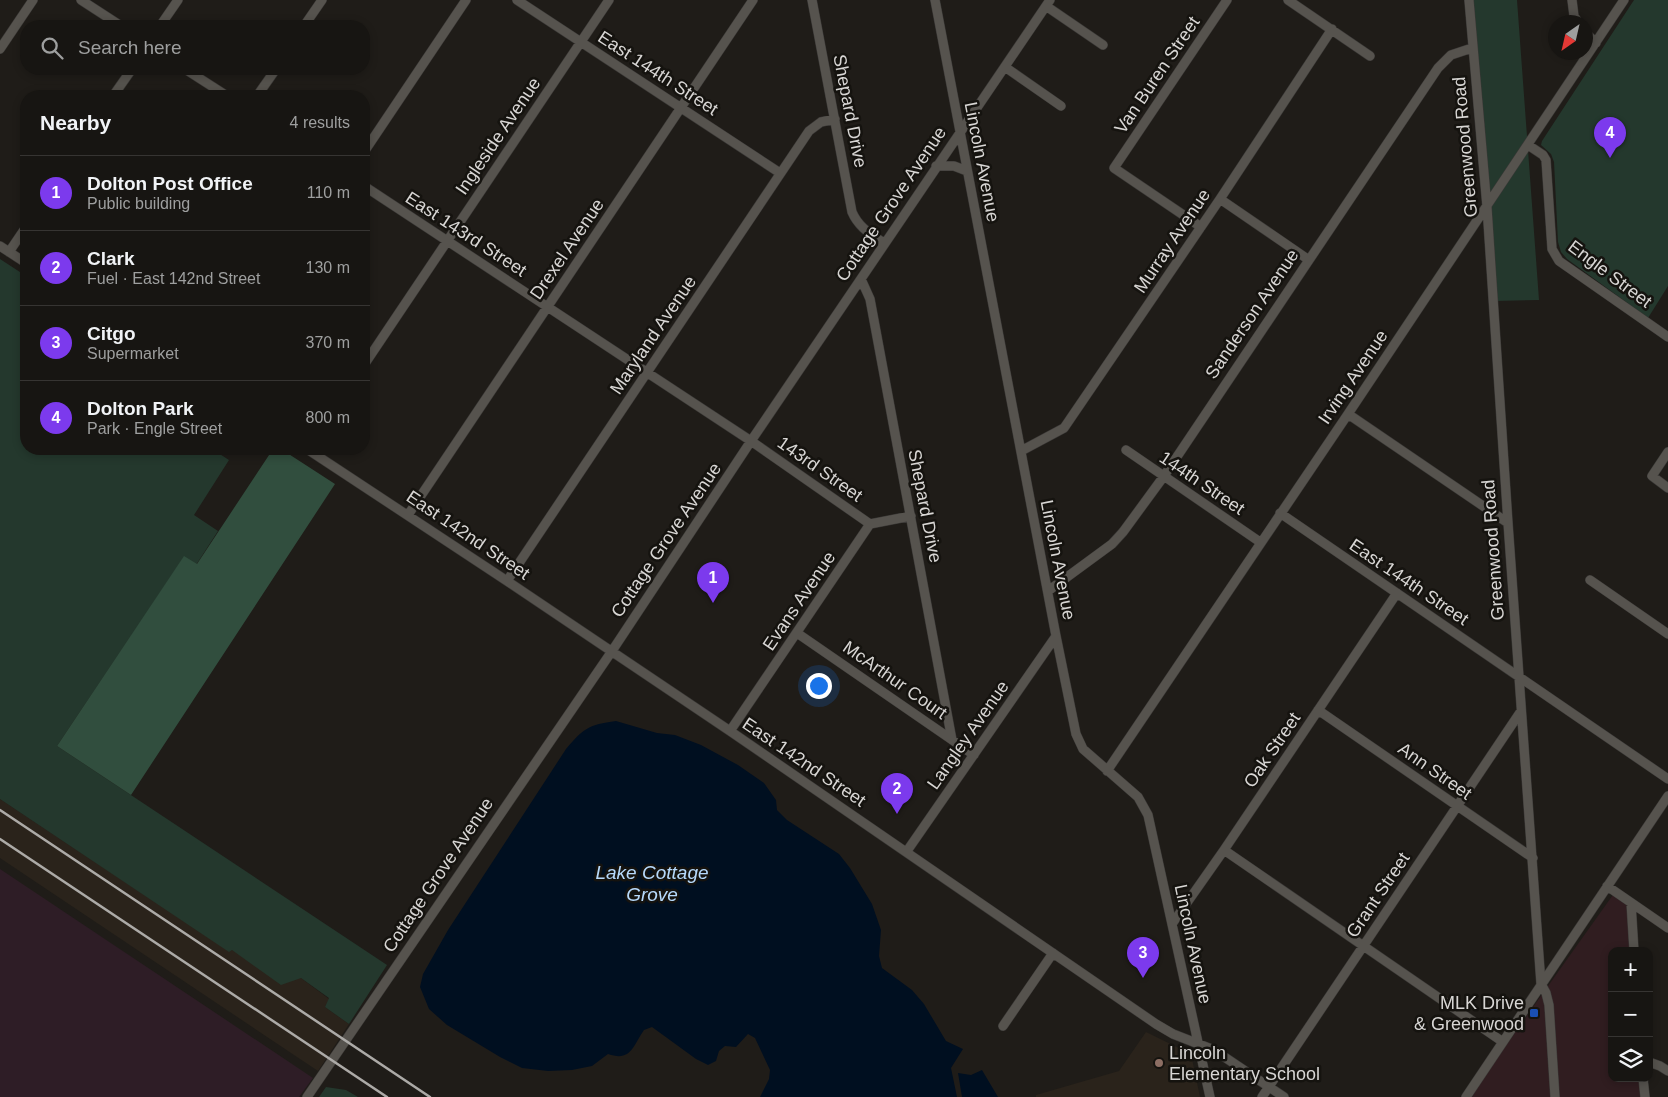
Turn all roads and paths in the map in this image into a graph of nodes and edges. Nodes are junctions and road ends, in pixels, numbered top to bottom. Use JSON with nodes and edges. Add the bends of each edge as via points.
{"nodes":[{"id":1,"x":33,"y":0,"type":"edge"},
{"id":2,"x":81,"y":0,"type":"edge"},
{"id":3,"x":178,"y":0,"type":"edge"},
{"id":4,"x":322,"y":0,"type":"edge"},
{"id":5,"x":466,"y":0,"type":"edge"},
{"id":6,"x":517,"y":0,"type":"edge"},
{"id":7,"x":608,"y":0,"type":"edge"},
{"id":8,"x":753,"y":0,"type":"edge"},
{"id":9,"x":812,"y":0,"type":"edge"},
{"id":10,"x":934,"y":0,"type":"edge"},
{"id":11,"x":1227,"y":0,"type":"edge"},
{"id":12,"x":1288,"y":0,"type":"edge"},
{"id":13,"x":1469,"y":0,"type":"edge"},
{"id":14,"x":1572,"y":0,"type":"edge"},
{"id":15,"x":1624,"y":0,"type":"edge"},
{"id":16,"x":1048,"y":3,"type":"edge"},
{"id":17,"x":1574,"y":15,"type":"edge"},
{"id":18,"x":112,"y":20,"type":"edge"},
{"id":19,"x":164,"y":20,"type":"edge"},
{"id":20,"x":308,"y":20,"type":"edge"},
{"id":21,"x":1332,"y":29,"type":"junction"},
{"id":22,"x":1593,"y":40,"type":"edge"},
{"id":23,"x":581,"y":42,"type":"junction"},
{"id":24,"x":1596,"y":43,"type":"junction"},
{"id":25,"x":1103,"y":45,"type":"dead end"},
{"id":26,"x":1472,"y":48,"type":"junction"},
{"id":27,"x":0,"y":50,"type":"edge"},
{"id":28,"x":1370,"y":56,"type":"dead end"},
{"id":29,"x":1005,"y":67,"type":"junction"},
{"id":30,"x":128,"y":75,"type":"edge"},
{"id":31,"x":194,"y":75,"type":"edge"},
{"id":32,"x":272,"y":75,"type":"edge"},
{"id":33,"x":117,"y":90,"type":"edge"},
{"id":34,"x":218,"y":90,"type":"edge"},
{"id":35,"x":261,"y":90,"type":"edge"},
{"id":36,"x":1061,"y":106,"type":"dead end"},
{"id":37,"x":681,"y":108,"type":"junction"},
{"id":38,"x":835,"y":119,"type":"junction"},
{"id":39,"x":960,"y":131,"type":"junction"},
{"id":40,"x":370,"y":143,"type":"edge"},
{"id":41,"x":1528,"y":145,"type":"junction"},
{"id":42,"x":936,"y":166,"type":"junction"},
{"id":43,"x":967,"y":171,"type":"junction"},
{"id":44,"x":780,"y":173,"type":"junction"},
{"id":45,"x":370,"y":190,"type":"edge"},
{"id":46,"x":1220,"y":199,"type":"junction"},
{"id":47,"x":1486,"y":207,"type":"junction"},
{"id":48,"x":1201,"y":227,"type":"junction"},
{"id":49,"x":20,"y":236,"type":"edge"},
{"id":50,"x":447,"y":241,"type":"junction"},
{"id":51,"x":884,"y":244,"type":"junction"},
{"id":52,"x":0,"y":246,"type":"edge"},
{"id":53,"x":9,"y":252,"type":"junction"},
{"id":54,"x":20,"y":259,"type":"edge"},
{"id":55,"x":1309,"y":260,"type":"junction"},
{"id":56,"x":861,"y":279,"type":"junction"},
{"id":57,"x":548,"y":308,"type":"junction"},
{"id":58,"x":1668,"y":337,"type":"edge"},
{"id":59,"x":370,"y":357,"type":"edge"},
{"id":60,"x":647,"y":373,"type":"junction"},
{"id":61,"x":1348,"y":414,"type":"junction"},
{"id":62,"x":751,"y":442,"type":"junction"},
{"id":63,"x":1126,"y":450,"type":"dead end"},
{"id":64,"x":1021,"y":451,"type":"junction"},
{"id":65,"x":1668,"y":452,"type":"edge"},
{"id":66,"x":317,"y":455,"type":"edge"},
{"id":67,"x":1164,"y":476,"type":"junction"},
{"id":68,"x":1668,"y":488,"type":"edge"},
{"id":69,"x":1280,"y":513,"type":"junction"},
{"id":70,"x":408,"y":515,"type":"junction"},
{"id":71,"x":910,"y":516,"type":"junction"},
{"id":72,"x":1508,"y":523,"type":"junction"},
{"id":73,"x":870,"y":524,"type":"junction"},
{"id":74,"x":1260,"y":542,"type":"junction"},
{"id":75,"x":1590,"y":580,"type":"dead end"},
{"id":76,"x":507,"y":581,"type":"junction"},
{"id":77,"x":1048,"y":591,"type":"junction"},
{"id":78,"x":1397,"y":594,"type":"junction"},
{"id":79,"x":797,"y":633,"type":"junction"},
{"id":80,"x":1668,"y":634,"type":"edge"},
{"id":81,"x":1056,"y":636,"type":"junction"},
{"id":82,"x":612,"y":651,"type":"junction"},
{"id":83,"x":1519,"y":676,"type":"junction"},
{"id":84,"x":1318,"y":710,"type":"junction"},
{"id":85,"x":1521,"y":711,"type":"junction"},
{"id":86,"x":730,"y":730,"type":"junction"},
{"id":87,"x":952,"y":740,"type":"junction"},
{"id":88,"x":974,"y":755,"type":"junction"},
{"id":89,"x":1107,"y":770,"type":"junction"},
{"id":90,"x":1668,"y":779,"type":"edge"},
{"id":91,"x":1668,"y":796,"type":"edge"},
{"id":92,"x":1457,"y":806,"type":"junction"},
{"id":93,"x":1224,"y":850,"type":"junction"},
{"id":94,"x":907,"y":851,"type":"junction"},
{"id":95,"x":1533,"y":858,"type":"junction"},
{"id":96,"x":1607,"y":886,"type":"junction"},
{"id":97,"x":1631,"y":902,"type":"junction"},
{"id":98,"x":1172,"y":924,"type":"junction"},
{"id":99,"x":1668,"y":928,"type":"edge"},
{"id":100,"x":1363,"y":947,"type":"junction"},
{"id":101,"x":1634,"y":947,"type":"edge"},
{"id":102,"x":1053,"y":953,"type":"junction"},
{"id":103,"x":1541,"y":984,"type":"junction"},
{"id":104,"x":1003,"y":1026,"type":"dead end"},
{"id":105,"x":1502,"y":1042,"type":"junction"},
{"id":106,"x":1199,"y":1044,"type":"junction"},
{"id":107,"x":1653,"y":1063,"type":"edge"},
{"id":108,"x":1668,"y":1071,"type":"edge"},
{"id":109,"x":1644,"y":1082,"type":"edge"},
{"id":110,"x":1269,"y":1086,"type":"junction"},
{"id":111,"x":307,"y":1097,"type":"edge"},
{"id":112,"x":1210,"y":1097,"type":"edge"},
{"id":113,"x":1262,"y":1097,"type":"edge"},
{"id":114,"x":1284,"y":1097,"type":"edge"},
{"id":115,"x":1466,"y":1097,"type":"edge"},
{"id":116,"x":1555,"y":1097,"type":"edge"},
{"id":117,"x":1645,"y":1097,"type":"edge"}],
"edges":[{"from":1,"to":27,"type":"street"},
{"from":2,"to":18,"type":"street"},
{"from":3,"to":19,"type":"street"},
{"from":4,"to":20,"type":"street"},
{"from":5,"to":40,"type":"street"},
{"from":6,"to":23,"type":"street","name":"East 144th Street"},
{"from":7,"to":23,"type":"street","name":"Ingleside Avenue"},
{"from":8,"to":37,"type":"street","name":"Drexel Avenue"},
{"from":9,"to":38,"type":"street","name":"Shepard Drive"},
{"from":10,"to":39,"type":"street","name":"Lincoln Avenue"},
{"from":11,"to":48,"type":"street","name":"Van Buren Street","via":[[1114,168]]},
{"from":12,"to":21,"type":"street"},
{"from":13,"to":26,"type":"street","name":"Greenwood Road"},
{"from":14,"to":17,"type":"street"},
{"from":15,"to":24,"type":"street","name":"Irving Avenue"},
{"from":16,"to":25,"type":"street"},
{"from":16,"to":29,"type":"street","name":"Cottage Grove Avenue"},
{"from":21,"to":28,"type":"street"},
{"from":21,"to":46,"type":"street","name":"Murray Avenue"},
{"from":22,"to":24,"type":"street"},
{"from":23,"to":37,"type":"street","name":"East 144th Street"},
{"from":23,"to":50,"type":"street","name":"Ingleside Avenue"},
{"from":24,"to":41,"type":"street","name":"Irving Avenue"},
{"from":26,"to":47,"type":"street","name":"Greenwood Road"},
{"from":26,"to":55,"type":"street","name":"Sanderson Avenue","via":[[1450,55],[1438,68]]},
{"from":29,"to":36,"type":"street"},
{"from":29,"to":39,"type":"street","name":"Cottage Grove Avenue"},
{"from":30,"to":33,"type":"street"},
{"from":31,"to":34,"type":"street"},
{"from":32,"to":35,"type":"street"},
{"from":37,"to":44,"type":"street","name":"East 144th Street"},
{"from":37,"to":57,"type":"street","name":"Drexel Avenue"},
{"from":38,"to":44,"type":"street","name":"Maryland Avenue","via":[[815,125]]},
{"from":38,"to":51,"type":"street","name":"Shepard Drive","via":[[852,212],[862,228]]},
{"from":39,"to":42,"type":"street","name":"Cottage Grove Avenue"},
{"from":39,"to":43,"type":"street","name":"Lincoln Avenue"},
{"from":41,"to":47,"type":"street","name":"Irving Avenue"},
{"from":41,"to":58,"type":"street","name":"Engle Street","via":[[1546,160],[1552,249],[1559,261]]},
{"from":42,"to":43,"type":"street","via":[[954,166]]},
{"from":42,"to":51,"type":"street","name":"Cottage Grove Avenue"},
{"from":43,"to":64,"type":"street","name":"Lincoln Avenue"},
{"from":44,"to":60,"type":"street","name":"Maryland Avenue"},
{"from":45,"to":50,"type":"street","name":"East 143rd Street"},
{"from":46,"to":48,"type":"street","name":"Murray Avenue"},
{"from":46,"to":55,"type":"street"},
{"from":47,"to":61,"type":"street","name":"Irving Avenue"},
{"from":47,"to":72,"type":"street","name":"Greenwood Road"},
{"from":48,"to":64,"type":"street","name":"Murray Avenue","via":[[1064,428]]},
{"from":49,"to":53,"type":"street"},
{"from":50,"to":57,"type":"street","name":"East 143rd Street"},
{"from":50,"to":59,"type":"street","name":"Ingleside Avenue"},
{"from":51,"to":56,"type":"street","name":"Cottage Grove Avenue"},
{"from":52,"to":53,"type":"street"},
{"from":53,"to":54,"type":"street"},
{"from":55,"to":67,"type":"street","name":"Sanderson Avenue"},
{"from":56,"to":62,"type":"street","name":"Cottage Grove Avenue"},
{"from":56,"to":71,"type":"street","name":"Shepard Drive","via":[[870,300]]},
{"from":57,"to":60,"type":"street","name":"East 143rd Street"},
{"from":57,"to":70,"type":"street","name":"Drexel Avenue"},
{"from":60,"to":62,"type":"street","name":"East 143rd Street"},
{"from":60,"to":76,"type":"street","name":"Maryland Avenue"},
{"from":61,"to":69,"type":"street","name":"Irving Avenue"},
{"from":61,"to":72,"type":"street"},
{"from":62,"to":73,"type":"street","name":"143rd Street"},
{"from":62,"to":82,"type":"street","name":"Cottage Grove Avenue"},
{"from":63,"to":67,"type":"street","name":"144th Street"},
{"from":64,"to":77,"type":"street","name":"Lincoln Avenue"},
{"from":65,"to":68,"type":"street","via":[[1652,476]]},
{"from":66,"to":70,"type":"street","name":"East 142nd Street"},
{"from":67,"to":74,"type":"street","name":"144th Street"},
{"from":67,"to":77,"type":"street","name":"Sanderson Avenue","via":[[1112,544]]},
{"from":69,"to":74,"type":"street","name":"Irving Avenue"},
{"from":69,"to":78,"type":"street","name":"East 144th Street"},
{"from":70,"to":76,"type":"street","name":"East 142nd Street"},
{"from":71,"to":73,"type":"street"},
{"from":71,"to":87,"type":"street","name":"Shepard Drive"},
{"from":72,"to":83,"type":"street","name":"Greenwood Road"},
{"from":73,"to":79,"type":"street","name":"Evans Avenue"},
{"from":74,"to":89,"type":"street","name":"Irving Avenue"},
{"from":75,"to":80,"type":"street"},
{"from":76,"to":82,"type":"street","name":"East 142nd Street"},
{"from":77,"to":81,"type":"street","name":"Lincoln Avenue"},
{"from":78,"to":83,"type":"street","name":"East 144th Street"},
{"from":78,"to":84,"type":"street","name":"Oak Street"},
{"from":79,"to":86,"type":"street","name":"Evans Avenue"},
{"from":79,"to":87,"type":"street","name":"McArthur Court"},
{"from":81,"to":88,"type":"street","name":"Langley Avenue"},
{"from":81,"to":89,"type":"street","name":"Lincoln Avenue","via":[[1078,742]]},
{"from":82,"to":86,"type":"street","name":"East 142nd Street"},
{"from":82,"to":111,"type":"street","name":"Cottage Grove Avenue"},
{"from":83,"to":85,"type":"street","name":"Greenwood Road"},
{"from":83,"to":90,"type":"street","name":"East 144th Street"},
{"from":84,"to":92,"type":"street","name":"Ann Street"},
{"from":84,"to":93,"type":"street","name":"Oak Street"},
{"from":85,"to":92,"type":"street","name":"Grant Street"},
{"from":85,"to":95,"type":"street","name":"Greenwood Road"},
{"from":86,"to":94,"type":"street","name":"East 142nd Street"},
{"from":87,"to":88,"type":"street","name":"McArthur Court"},
{"from":88,"to":94,"type":"street","name":"Langley Avenue"},
{"from":89,"to":98,"type":"street","name":"Lincoln Avenue","via":[[1138,797],[1148,815]]},
{"from":91,"to":96,"type":"street"},
{"from":92,"to":95,"type":"street","name":"Ann Street"},
{"from":92,"to":100,"type":"street","name":"Grant Street"},
{"from":93,"to":98,"type":"street","name":"Oak Street"},
{"from":93,"to":100,"type":"street"},
{"from":94,"to":102,"type":"street","name":"East 142nd Street"},
{"from":95,"to":103,"type":"street","name":"Greenwood Road"},
{"from":96,"to":97,"type":"street"},
{"from":96,"to":103,"type":"street"},
{"from":97,"to":99,"type":"street"},
{"from":97,"to":101,"type":"street"},
{"from":98,"to":106,"type":"street","name":"Lincoln Avenue"},
{"from":100,"to":105,"type":"street"},
{"from":100,"to":110,"type":"street","name":"Grant Street"},
{"from":102,"to":104,"type":"street"},
{"from":102,"to":106,"type":"street","name":"East 142nd Street","via":[[1156,1024]]},
{"from":103,"to":105,"type":"street"},
{"from":103,"to":116,"type":"street","name":"Greenwood Road","via":[[1550,1005]]},
{"from":105,"to":115,"type":"street"},
{"from":106,"to":110,"type":"street","name":"East 142nd Street","via":[[1214,1050]]},
{"from":106,"to":112,"type":"street","name":"Lincoln Avenue"},
{"from":107,"to":108,"type":"street"},
{"from":109,"to":117,"type":"street"},
{"from":110,"to":113,"type":"street","name":"Grant Street"},
{"from":110,"to":114,"type":"street","name":"East 142nd Street"}]}
